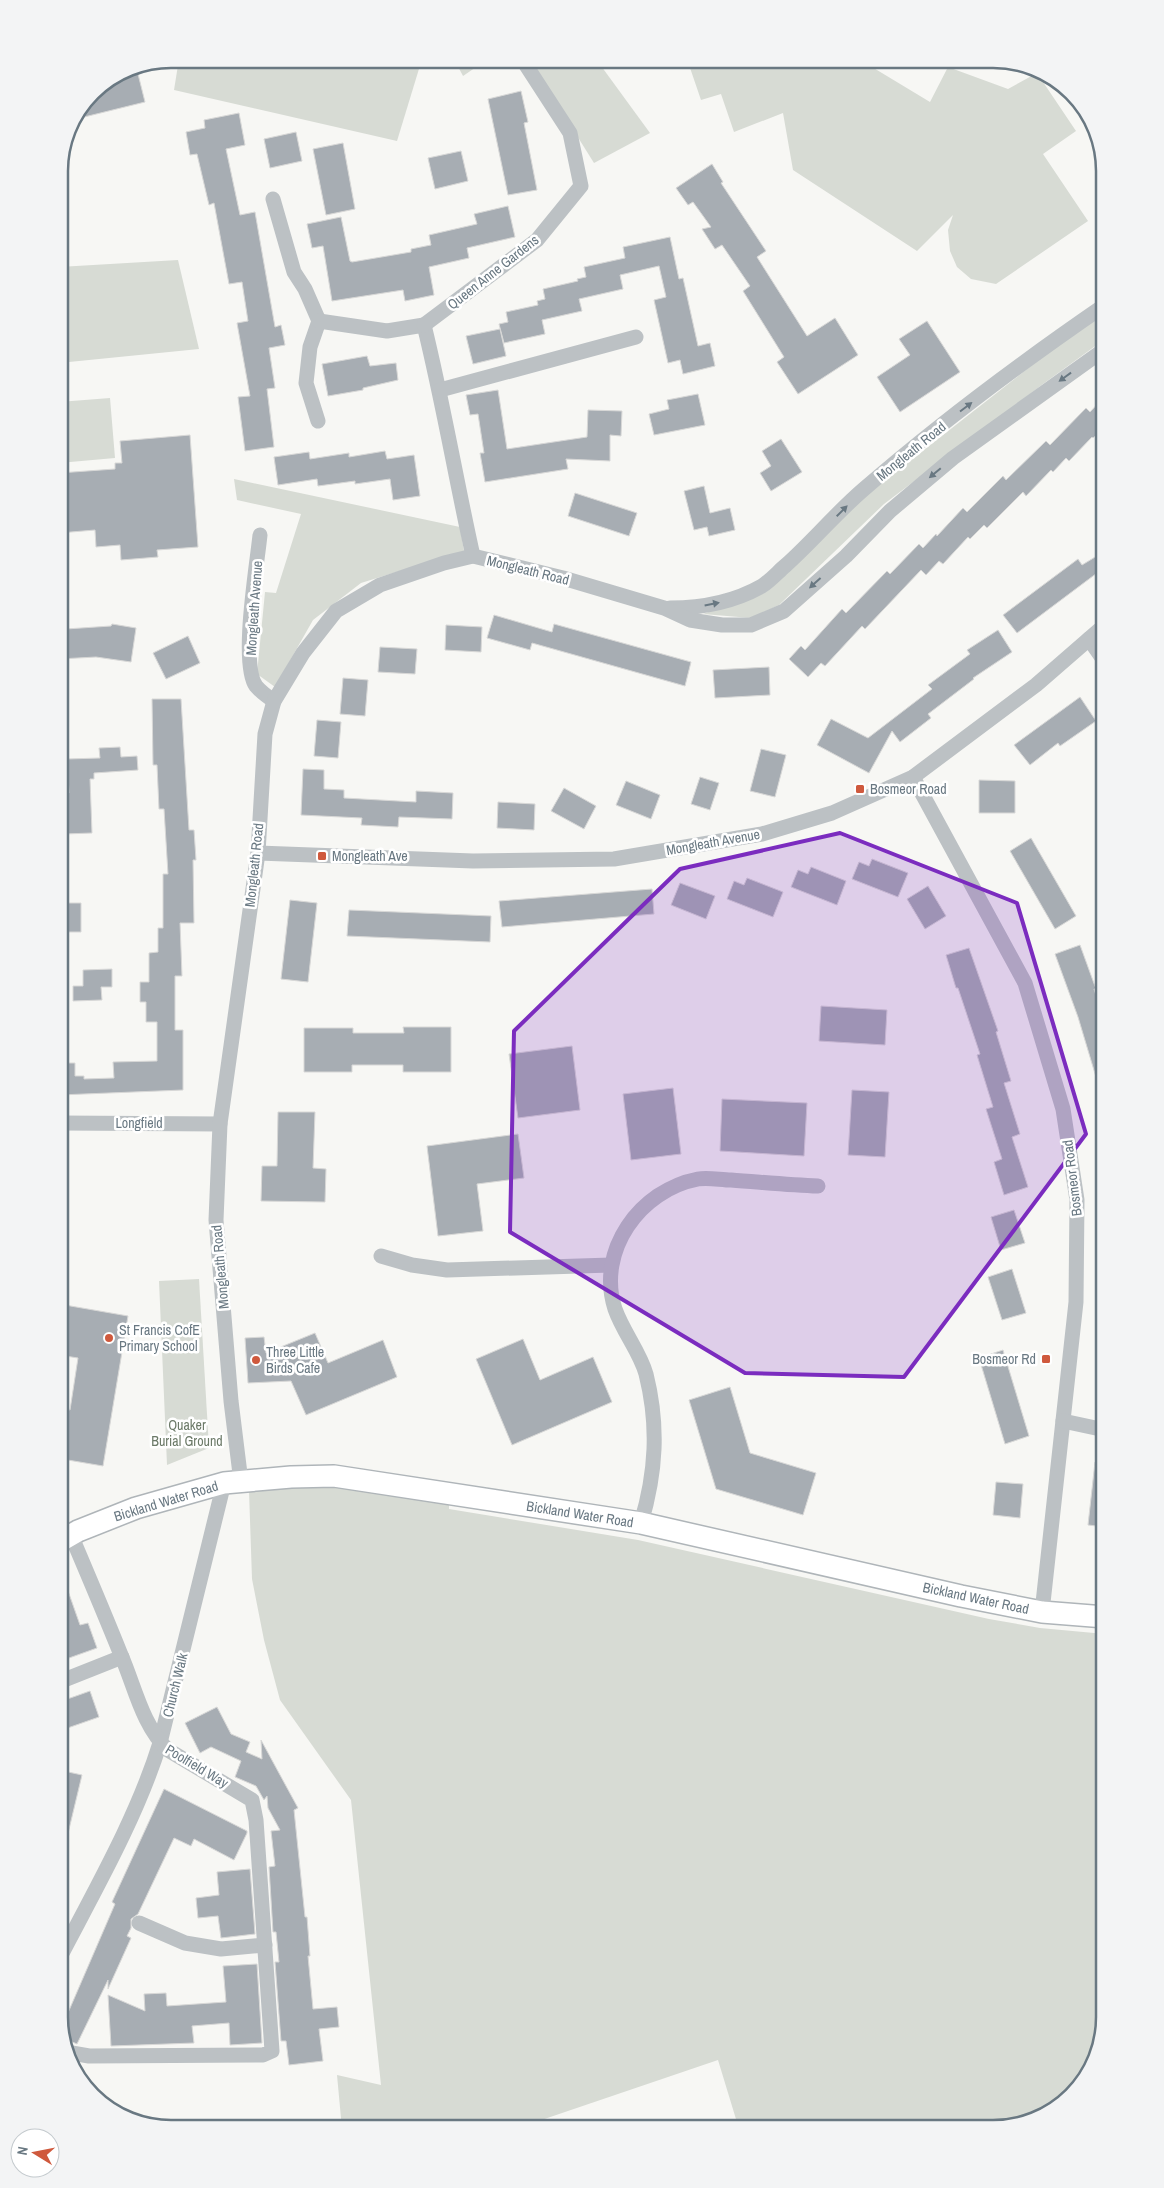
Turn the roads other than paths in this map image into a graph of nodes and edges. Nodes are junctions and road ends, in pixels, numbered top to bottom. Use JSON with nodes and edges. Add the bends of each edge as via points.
{"nodes":[{"id":1,"x":528,"y":68,"type":"edge"},
{"id":2,"x":273,"y":200,"type":"dead end"},
{"id":3,"x":1096,"y":310,"type":"edge"},
{"id":4,"x":319,"y":321,"type":"junction"},
{"id":5,"x":424,"y":325,"type":"junction"},
{"id":6,"x":636,"y":337,"type":"dead end"},
{"id":7,"x":1096,"y":355,"type":"edge"},
{"id":8,"x":440,"y":390,"type":"junction"},
{"id":9,"x":318,"y":421,"type":"dead end"},
{"id":10,"x":260,"y":535,"type":"dead end"},
{"id":11,"x":473,"y":556,"type":"junction"},
{"id":12,"x":664,"y":608,"type":"junction"},
{"id":13,"x":1096,"y":633,"type":"edge"},
{"id":14,"x":1089,"y":639,"type":"junction"},
{"id":15,"x":1096,"y":649,"type":"edge"},
{"id":16,"x":274,"y":701,"type":"junction"},
{"id":17,"x":913,"y":777,"type":"junction"},
{"id":18,"x":258,"y":853,"type":"junction"},
{"id":19,"x":67,"y":1123,"type":"edge"},
{"id":20,"x":220,"y":1124,"type":"junction"},
{"id":21,"x":818,"y":1186,"type":"dead end"},
{"id":22,"x":381,"y":1256,"type":"dead end"},
{"id":23,"x":611,"y":1265,"type":"junction"},
{"id":24,"x":1063,"y":1421,"type":"junction"},
{"id":25,"x":1096,"y":1428,"type":"edge"},
{"id":26,"x":233,"y":1482,"type":"junction"},
{"id":27,"x":641,"y":1523,"type":"junction"},
{"id":28,"x":67,"y":1537,"type":"edge"},
{"id":29,"x":67,"y":1543,"type":"edge"},
{"id":30,"x":1042,"y":1612,"type":"junction"},
{"id":31,"x":1096,"y":1616,"type":"edge"},
{"id":32,"x":122,"y":1657,"type":"junction"},
{"id":33,"x":67,"y":1679,"type":"edge"},
{"id":34,"x":160,"y":1743,"type":"junction"},
{"id":35,"x":138,"y":1923,"type":"dead end"},
{"id":36,"x":67,"y":1944,"type":"edge"},
{"id":37,"x":265,"y":1944,"type":"junction"},
{"id":38,"x":74,"y":2053,"type":"edge"}],
"edges":[{"from":1,"to":5,"type":"street","name":"Queen Anne Gardens","via":[[570,133],[581,186],[537,240]]},
{"from":2,"to":4,"type":"street","via":[[294,272]]},
{"from":12,"to":3,"type":"street","name":"Mongleath Road","one_way":true,"via":[[693,608],[722,602],[763,586],[862,490],[934,431]]},
{"from":4,"to":5,"type":"street","name":"Queen Anne Gardens","via":[[387,330]]},
{"from":4,"to":9,"type":"street","via":[[310,347],[306,383]]},
{"from":5,"to":8,"type":"street"},
{"from":6,"to":8,"type":"street"},
{"from":7,"to":12,"type":"street","name":"Mongleath Road","one_way":true,"via":[[953,458],[890,511],[846,556],[784,611],[751,625],[722,625],[690,620]]},
{"from":8,"to":11,"type":"street"},
{"from":10,"to":16,"type":"street","name":"Mongleath Avenue","via":[[250,632],[251,670],[255,685]]},
{"from":11,"to":12,"type":"street","name":"Mongleath Road"},
{"from":11,"to":16,"type":"street","name":"Mongleath Road","via":[[444,562],[380,585],[336,611],[303,652]]},
{"from":13,"to":14,"type":"street","name":"Mongleath Avenue"},
{"from":14,"to":15,"type":"street"},
{"from":14,"to":17,"type":"street","name":"Mongleath Avenue","via":[[1036,686]]},
{"from":16,"to":18,"type":"street","name":"Mongleath Road","via":[[265,734]]},
{"from":17,"to":18,"type":"street","name":"Mongleath Avenue","via":[[832,813],[762,834],[614,859],[473,862]]},
{"from":17,"to":24,"type":"street","name":"Bosmeor Road","via":[[1025,983],[1063,1109],[1077,1200],[1076,1302]]},
{"from":18,"to":20,"type":"street","name":"Mongleath Road"},
{"from":19,"to":20,"type":"street","name":"Longfield"},
{"from":20,"to":26,"type":"street","name":"Mongleath Road","via":[[216,1220],[231,1401]]},
{"from":21,"to":23,"type":"street","via":[[700,1178],[674,1185],[647,1202],[623,1233]]},
{"from":22,"to":23,"type":"street","via":[[448,1270]]},
{"from":23,"to":27,"type":"street","via":[[615,1308],[646,1373],[652,1410],[655,1449],[651,1490]]},
{"from":24,"to":25,"type":"street"},
{"from":24,"to":30,"type":"street","name":"Bosmeor Road"},
{"from":26,"to":27,"type":"street","name":"Bickland Water Road","via":[[334,1476]]},
{"from":26,"to":28,"type":"street","name":"Bickland Water Road","via":[[136,1508]]},
{"from":26,"to":34,"type":"street","name":"Church Walk"},
{"from":27,"to":30,"type":"street","name":"Bickland Water Road"},
{"from":29,"to":32,"type":"street","name":"Poolfield Way"},
{"from":30,"to":31,"type":"street","name":"Bickland Water Road"},
{"from":32,"to":33,"type":"street"},
{"from":32,"to":34,"type":"street","name":"Poolfield Way","via":[[136,1695]]},
{"from":34,"to":36,"type":"street","name":"Church Walk","via":[[150,1775]]},
{"from":34,"to":37,"type":"street","name":"Poolfield Way","via":[[252,1800]]},
{"from":35,"to":37,"type":"street","via":[[186,1943],[221,1949]]},
{"from":37,"to":38,"type":"street","name":"Poolfield Way","via":[[272,2051],[263,2055]]}]}
